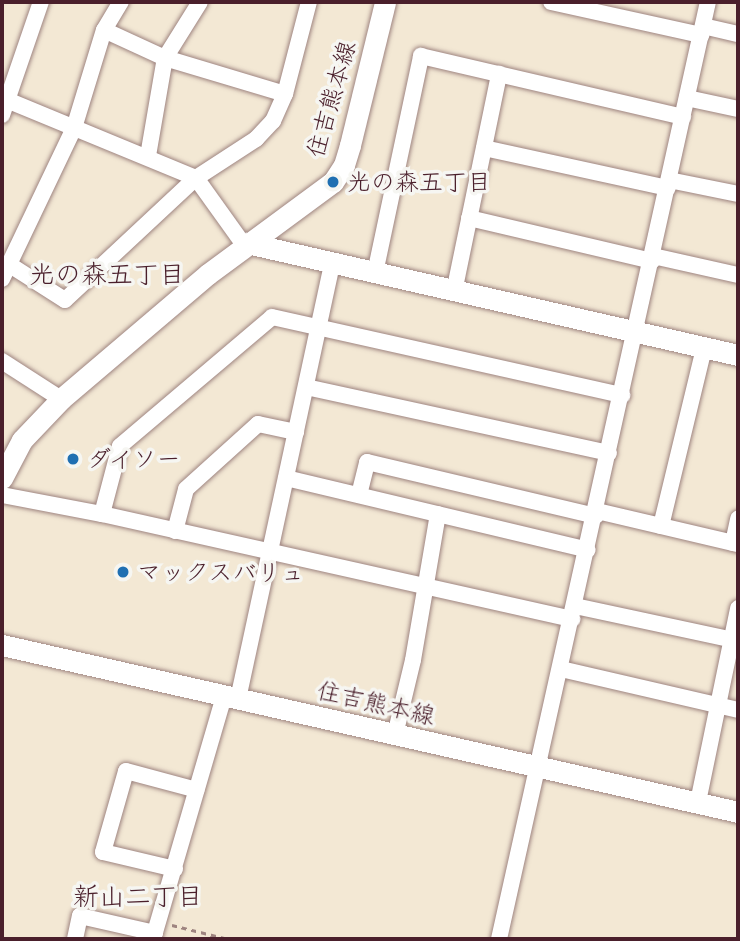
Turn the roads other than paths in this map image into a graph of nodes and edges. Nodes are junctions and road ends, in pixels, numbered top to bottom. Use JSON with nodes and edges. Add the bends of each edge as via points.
{"nodes":[{"id":1,"x":41,"y":2,"type":"edge"},
{"id":2,"x":121,"y":2,"type":"edge"},
{"id":3,"x":200,"y":2,"type":"edge"},
{"id":4,"x":309,"y":2,"type":"edge"},
{"id":5,"x":385,"y":2,"type":"edge"},
{"id":6,"x":551,"y":2,"type":"edge"},
{"id":7,"x":708,"y":2,"type":"edge"},
{"id":8,"x":104,"y":30,"type":"junction"},
{"id":9,"x":702,"y":31,"type":"junction"},
{"id":10,"x":738,"y":34,"type":"edge"},
{"id":11,"x":165,"y":58,"type":"junction"},
{"id":12,"x":499,"y":74,"type":"junction"},
{"id":13,"x":285,"y":94,"type":"junction"},
{"id":14,"x":687,"y":98,"type":"junction"},
{"id":15,"x":4,"y":105,"type":"edge"},
{"id":16,"x":738,"y":109,"type":"edge"},
{"id":17,"x":683,"y":117,"type":"junction"},
{"id":18,"x":74,"y":128,"type":"junction"},
{"id":19,"x":484,"y":148,"type":"junction"},
{"id":20,"x":148,"y":156,"type":"junction"},
{"id":21,"x":196,"y":178,"type":"junction"},
{"id":22,"x":668,"y":184,"type":"junction"},
{"id":23,"x":738,"y":194,"type":"edge"},
{"id":24,"x":469,"y":218,"type":"junction"},
{"id":25,"x":246,"y":244,"type":"junction"},
{"id":26,"x":652,"y":259,"type":"junction"},
{"id":27,"x":332,"y":264,"type":"junction"},
{"id":28,"x":6,"y":272,"type":"edge"},
{"id":29,"x":375,"y":273,"type":"junction"},
{"id":30,"x":738,"y":275,"type":"edge"},
{"id":31,"x":454,"y":292,"type":"junction"},
{"id":32,"x":319,"y":327,"type":"junction"},
{"id":33,"x":636,"y":332,"type":"junction"},
{"id":34,"x":704,"y":348,"type":"junction"},
{"id":35,"x":738,"y":355,"type":"edge"},
{"id":36,"x":2,"y":361,"type":"edge"},
{"id":37,"x":306,"y":387,"type":"junction"},
{"id":38,"x":622,"y":395,"type":"junction"},
{"id":39,"x":61,"y":399,"type":"junction"},
{"id":40,"x":296,"y":432,"type":"junction"},
{"id":41,"x":609,"y":453,"type":"junction"},
{"id":42,"x":2,"y":478,"type":"edge"},
{"id":43,"x":286,"y":478,"type":"junction"},
{"id":44,"x":2,"y":495,"type":"edge"},
{"id":45,"x":359,"y":495,"type":"junction"},
{"id":46,"x":102,"y":514,"type":"junction"},
{"id":47,"x":438,"y":514,"type":"junction"},
{"id":48,"x":596,"y":514,"type":"junction"},
{"id":49,"x":738,"y":519,"type":"edge"},
{"id":50,"x":661,"y":526,"type":"junction"},
{"id":51,"x":175,"y":530,"type":"junction"},
{"id":52,"x":736,"y":543,"type":"edge"},
{"id":53,"x":588,"y":550,"type":"junction"},
{"id":54,"x":270,"y":553,"type":"junction"},
{"id":55,"x":427,"y":586,"type":"junction"},
{"id":56,"x":738,"y":608,"type":"edge"},
{"id":57,"x":574,"y":613,"type":"junction"},
{"id":58,"x":735,"y":640,"type":"edge"},
{"id":59,"x":2,"y":645,"type":"edge"},
{"id":60,"x":561,"y":669,"type":"junction"},
{"id":61,"x":231,"y":698,"type":"junction"},
{"id":62,"x":717,"y":706,"type":"junction"},
{"id":63,"x":738,"y":710,"type":"edge"},
{"id":64,"x":395,"y":735,"type":"junction"},
{"id":65,"x":538,"y":767,"type":"junction"},
{"id":66,"x":197,"y":790,"type":"junction"},
{"id":67,"x":698,"y":802,"type":"junction"},
{"id":68,"x":738,"y":812,"type":"edge"},
{"id":69,"x":175,"y":869,"type":"junction"},
{"id":70,"x":155,"y":931,"type":"edge"},
{"id":71,"x":75,"y":939,"type":"edge"},
{"id":72,"x":499,"y":939,"type":"edge"}],
"edges":[{"from":1,"to":15,"type":"street"},
{"from":2,"to":8,"type":"street"},
{"from":3,"to":11,"type":"street"},
{"from":4,"to":13,"type":"street"},
{"from":5,"to":25,"type":"main road","name":"住吉熊本線","via":[[344,165],[312,201]]},
{"from":6,"to":9,"type":"street"},
{"from":7,"to":9,"type":"street"},
{"from":8,"to":11,"type":"street"},
{"from":8,"to":18,"type":"street"},
{"from":9,"to":10,"type":"street"},
{"from":9,"to":14,"type":"street"},
{"from":11,"to":13,"type":"street"},
{"from":11,"to":20,"type":"street"},
{"from":12,"to":17,"type":"street"},
{"from":12,"to":19,"type":"street"},
{"from":12,"to":29,"type":"street","via":[[421,57]]},
{"from":13,"to":21,"type":"street","via":[[274,121],[256,139]]},
{"from":14,"to":16,"type":"street"},
{"from":14,"to":17,"type":"street"},
{"from":15,"to":18,"type":"street"},
{"from":17,"to":22,"type":"street"},
{"from":18,"to":20,"type":"street"},
{"from":18,"to":28,"type":"street"},
{"from":19,"to":22,"type":"street"},
{"from":19,"to":24,"type":"street"},
{"from":20,"to":21,"type":"street"},
{"from":21,"to":25,"type":"street"},
{"from":21,"to":28,"type":"street","via":[[65,300]]},
{"from":22,"to":23,"type":"street"},
{"from":22,"to":26,"type":"street"},
{"from":24,"to":26,"type":"street"},
{"from":24,"to":31,"type":"street"},
{"from":25,"to":27,"type":"main road"},
{"from":25,"to":39,"type":"main road","name":"住吉熊本線"},
{"from":26,"to":30,"type":"street"},
{"from":26,"to":33,"type":"street"},
{"from":27,"to":29,"type":"main road"},
{"from":27,"to":32,"type":"street"},
{"from":29,"to":31,"type":"main road"},
{"from":31,"to":33,"type":"main road"},
{"from":32,"to":37,"type":"street"},
{"from":32,"to":38,"type":"street"},
{"from":32,"to":46,"type":"street","via":[[272,317],[120,446]]},
{"from":33,"to":34,"type":"main road"},
{"from":33,"to":38,"type":"street"},
{"from":34,"to":35,"type":"main road"},
{"from":34,"to":50,"type":"street"},
{"from":36,"to":39,"type":"street"},
{"from":37,"to":40,"type":"street"},
{"from":37,"to":41,"type":"street"},
{"from":38,"to":41,"type":"street"},
{"from":39,"to":42,"type":"main road","name":"住吉熊本線","via":[[22,440]]},
{"from":40,"to":43,"type":"street"},
{"from":40,"to":51,"type":"street","via":[[258,424],[186,489]]},
{"from":41,"to":48,"type":"street"},
{"from":43,"to":45,"type":"street"},
{"from":43,"to":54,"type":"street"},
{"from":44,"to":46,"type":"street"},
{"from":45,"to":47,"type":"street"},
{"from":45,"to":48,"type":"street","via":[[367,462]]},
{"from":46,"to":51,"type":"street"},
{"from":47,"to":53,"type":"street"},
{"from":47,"to":55,"type":"street"},
{"from":48,"to":50,"type":"street"},
{"from":48,"to":53,"type":"street"},
{"from":49,"to":52,"type":"street"},
{"from":50,"to":52,"type":"street"},
{"from":51,"to":54,"type":"street"},
{"from":53,"to":57,"type":"street"},
{"from":54,"to":55,"type":"street"},
{"from":54,"to":61,"type":"street"},
{"from":55,"to":57,"type":"street"},
{"from":55,"to":64,"type":"street"},
{"from":56,"to":58,"type":"street"},
{"from":57,"to":58,"type":"street"},
{"from":57,"to":60,"type":"street"},
{"from":58,"to":62,"type":"street"},
{"from":59,"to":61,"type":"main road","name":"住吉熊本線"},
{"from":60,"to":62,"type":"street"},
{"from":60,"to":65,"type":"street"},
{"from":61,"to":64,"type":"main road","name":"住吉熊本線"},
{"from":61,"to":66,"type":"street"},
{"from":62,"to":63,"type":"street"},
{"from":62,"to":67,"type":"street"},
{"from":64,"to":65,"type":"main road","name":"住吉熊本線"},
{"from":65,"to":67,"type":"main road","name":"住吉熊本線"},
{"from":65,"to":72,"type":"street"},
{"from":66,"to":69,"type":"street"},
{"from":66,"to":69,"type":"street","via":[[126,771],[103,852]]},
{"from":67,"to":68,"type":"main road","name":"住吉熊本線"},
{"from":69,"to":70,"type":"street"},
{"from":70,"to":71,"type":"street","via":[[80,916]]}]}
